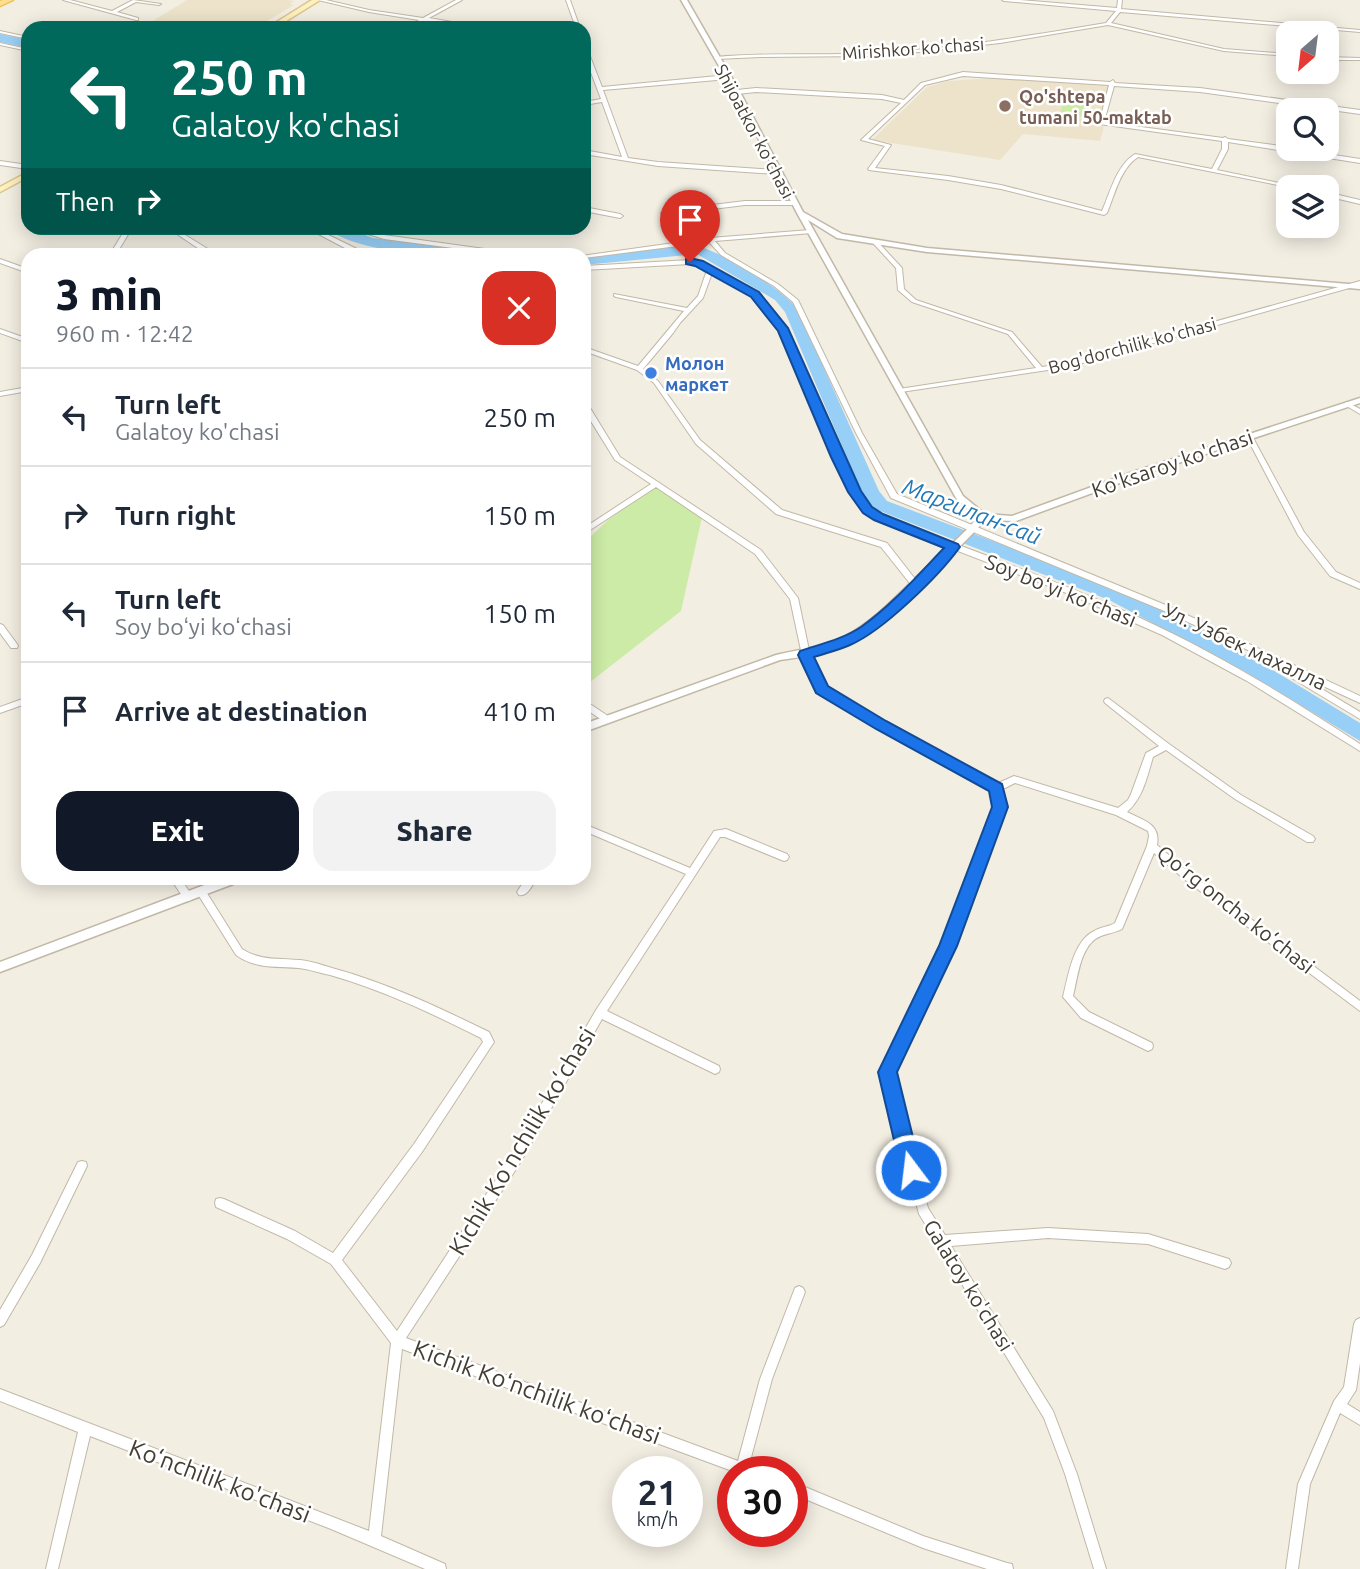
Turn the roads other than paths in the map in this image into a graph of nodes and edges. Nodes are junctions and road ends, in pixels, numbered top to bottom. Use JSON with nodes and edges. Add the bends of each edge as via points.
{"nodes":[{"id":1,"x":9,"y":0,"type":"edge"},
{"id":2,"x":65,"y":0,"type":"edge"},
{"id":3,"x":318,"y":0,"type":"edge"},
{"id":4,"x":460,"y":0,"type":"edge"},
{"id":5,"x":568,"y":0,"type":"edge"},
{"id":6,"x":684,"y":0,"type":"edge"},
{"id":7,"x":1004,"y":0,"type":"edge"},
{"id":8,"x":1120,"y":0,"type":"edge"},
{"id":9,"x":0,"y":4,"type":"edge"},
{"id":10,"x":159,"y":4,"type":"dead end"},
{"id":11,"x":84,"y":9,"type":"dead end"},
{"id":12,"x":95,"y":10,"type":"junction"},
{"id":13,"x":1119,"y":10,"type":"junction"},
{"id":14,"x":110,"y":14,"type":"junction"},
{"id":15,"x":136,"y":19,"type":"dead end"},
{"id":16,"x":422,"y":19,"type":"junction"},
{"id":17,"x":282,"y":21,"type":"edge"},
{"id":18,"x":419,"y":21,"type":"edge"},
{"id":19,"x":436,"y":21,"type":"edge"},
{"id":20,"x":576,"y":21,"type":"edge"},
{"id":21,"x":1108,"y":24,"type":"junction"},
{"id":22,"x":1360,"y":31,"type":"edge"},
{"id":23,"x":0,"y":32,"type":"edge"},
{"id":24,"x":21,"y":36,"type":"edge"},
{"id":25,"x":0,"y":44,"type":"edge"},
{"id":26,"x":21,"y":48,"type":"edge"},
{"id":27,"x":1276,"y":54,"type":"edge"},
{"id":28,"x":716,"y":58,"type":"junction"},
{"id":29,"x":1339,"y":58,"type":"edge"},
{"id":30,"x":1360,"y":59,"type":"edge"},
{"id":31,"x":591,"y":65,"type":"edge"},
{"id":32,"x":728,"y":78,"type":"junction"},
{"id":33,"x":1113,"y":82,"type":"junction"},
{"id":34,"x":600,"y":89,"type":"junction"},
{"id":35,"x":737,"y":92,"type":"junction"},
{"id":36,"x":604,"y":100,"type":"junction"},
{"id":37,"x":905,"y":102,"type":"junction"},
{"id":38,"x":591,"y":103,"type":"edge"},
{"id":39,"x":1360,"y":112,"type":"edge"},
{"id":40,"x":1225,"y":139,"type":"junction"},
{"id":41,"x":1276,"y":147,"type":"edge"},
{"id":42,"x":591,"y":153,"type":"edge"},
{"id":43,"x":1339,"y":158,"type":"edge"},
{"id":44,"x":626,"y":159,"type":"junction"},
{"id":45,"x":1360,"y":161,"type":"edge"},
{"id":46,"x":0,"y":163,"type":"edge"},
{"id":47,"x":21,"y":166,"type":"edge"},
{"id":48,"x":1214,"y":170,"type":"junction"},
{"id":49,"x":776,"y":172,"type":"junction"},
{"id":50,"x":21,"y":178,"type":"edge"},
{"id":51,"x":1276,"y":183,"type":"edge"},
{"id":52,"x":0,"y":190,"type":"edge"},
{"id":53,"x":1339,"y":197,"type":"edge"},
{"id":54,"x":1360,"y":202,"type":"edge"},
{"id":55,"x":793,"y":203,"type":"junction"},
{"id":56,"x":591,"y":210,"type":"edge"},
{"id":57,"x":664,"y":213,"type":"dead end"},
{"id":58,"x":800,"y":213,"type":"junction"},
{"id":59,"x":620,"y":216,"type":"dead end"},
{"id":60,"x":810,"y":232,"type":"junction"},
{"id":61,"x":183,"y":235,"type":"edge"},
{"id":62,"x":324,"y":235,"type":"edge"},
{"id":63,"x":377,"y":235,"type":"edge"},
{"id":64,"x":840,"y":236,"type":"junction"},
{"id":65,"x":710,"y":240,"type":"junction"},
{"id":66,"x":874,"y":241,"type":"junction"},
{"id":67,"x":202,"y":248,"type":"edge"},
{"id":68,"x":350,"y":248,"type":"edge"},
{"id":69,"x":470,"y":248,"type":"edge"},
{"id":70,"x":591,"y":255,"type":"edge"},
{"id":71,"x":0,"y":261,"type":"edge"},
{"id":72,"x":21,"y":268,"type":"edge"},
{"id":73,"x":591,"y":268,"type":"edge"},
{"id":74,"x":710,"y":270,"type":"junction"},
{"id":75,"x":1357,"y":285,"type":"edge"},
{"id":76,"x":616,"y":295,"type":"dead end"},
{"id":77,"x":689,"y":310,"type":"junction"},
{"id":78,"x":0,"y":331,"type":"edge"},
{"id":79,"x":21,"y":338,"type":"edge"},
{"id":80,"x":591,"y":352,"type":"edge"},
{"id":81,"x":639,"y":369,"type":"junction"},
{"id":82,"x":1040,"y":369,"type":"junction"},
{"id":83,"x":901,"y":390,"type":"junction"},
{"id":84,"x":21,"y":391,"type":"edge"},
{"id":85,"x":1,"y":396,"type":"edge"},
{"id":86,"x":1360,"y":400,"type":"edge"},
{"id":87,"x":1347,"y":404,"type":"junction"},
{"id":88,"x":1360,"y":412,"type":"edge"},
{"id":89,"x":591,"y":415,"type":"edge"},
{"id":90,"x":1249,"y":436,"type":"junction"},
{"id":91,"x":655,"y":484,"type":"junction"},
{"id":92,"x":983,"y":516,"type":"junction"},
{"id":93,"x":591,"y":527,"type":"edge"},
{"id":94,"x":973,"y":529,"type":"junction"},
{"id":95,"x":953,"y":547,"type":"junction"},
{"id":96,"x":915,"y":584,"type":"junction"},
{"id":97,"x":1360,"y":586,"type":"edge"},
{"id":98,"x":0,"y":626,"type":"edge"},
{"id":99,"x":1230,"y":639,"type":"junction"},
{"id":100,"x":14,"y":646,"type":"dead end"},
{"id":101,"x":806,"y":655,"type":"junction"},
{"id":102,"x":1360,"y":700,"type":"edge"},
{"id":103,"x":1108,"y":701,"type":"dead end"},
{"id":104,"x":21,"y":702,"type":"edge"},
{"id":105,"x":591,"y":708,"type":"edge"},
{"id":106,"x":0,"y":710,"type":"edge"},
{"id":107,"x":1360,"y":716,"type":"edge"},
{"id":108,"x":605,"y":718,"type":"junction"},
{"id":109,"x":591,"y":725,"type":"edge"},
{"id":110,"x":1166,"y":746,"type":"junction"},
{"id":111,"x":1360,"y":748,"type":"edge"},
{"id":112,"x":996,"y":788,"type":"junction"},
{"id":113,"x":1119,"y":812,"type":"junction"},
{"id":114,"x":591,"y":830,"type":"edge"},
{"id":115,"x":1310,"y":839,"type":"dead end"},
{"id":116,"x":1152,"y":846,"type":"junction"},
{"id":117,"x":784,"y":858,"type":"dead end"},
{"id":118,"x":690,"y":872,"type":"junction"},
{"id":119,"x":179,"y":885,"type":"edge"},
{"id":120,"x":221,"y":885,"type":"edge"},
{"id":121,"x":527,"y":885,"type":"edge"},
{"id":122,"x":522,"y":892,"type":"dead end"},
{"id":123,"x":202,"y":893,"type":"junction"},
{"id":124,"x":188,"y":897,"type":"junction"},
{"id":125,"x":0,"y":967,"type":"edge"},
{"id":126,"x":1360,"y":1007,"type":"edge"},
{"id":127,"x":600,"y":1013,"type":"junction"},
{"id":128,"x":1148,"y":1046,"type":"dead end"},
{"id":129,"x":715,"y":1069,"type":"dead end"},
{"id":130,"x":82,"y":1166,"type":"dead end"},
{"id":131,"x":220,"y":1203,"type":"dead end"},
{"id":132,"x":942,"y":1241,"type":"junction"},
{"id":133,"x":335,"y":1260,"type":"junction"},
{"id":134,"x":1225,"y":1264,"type":"dead end"},
{"id":135,"x":799,"y":1292,"type":"dead end"},
{"id":136,"x":0,"y":1321,"type":"edge"},
{"id":137,"x":1360,"y":1324,"type":"edge"},
{"id":138,"x":397,"y":1340,"type":"junction"},
{"id":139,"x":0,"y":1395,"type":"edge"},
{"id":140,"x":1338,"y":1405,"type":"junction"},
{"id":141,"x":1360,"y":1419,"type":"edge"},
{"id":142,"x":85,"y":1430,"type":"junction"},
{"id":143,"x":750,"y":1456,"type":"edge"},
{"id":144,"x":717,"y":1459,"type":"edge"},
{"id":145,"x":808,"y":1494,"type":"edge"},
{"id":146,"x":374,"y":1539,"type":"junction"},
{"id":147,"x":52,"y":1569,"type":"edge"},
{"id":148,"x":440,"y":1569,"type":"edge"},
{"id":149,"x":1007,"y":1569,"type":"edge"},
{"id":150,"x":1100,"y":1569,"type":"edge"},
{"id":151,"x":1292,"y":1569,"type":"edge"}],
"edges":[{"from":1,"to":9,"type":"main road"},
{"from":2,"to":12,"type":"street"},
{"from":3,"to":16,"type":"street"},
{"from":3,"to":17,"type":"main road"},
{"from":4,"to":16,"type":"street"},
{"from":5,"to":20,"type":"street"},
{"from":6,"to":28,"type":"street","name":"Shijoatkor koʻchasi"},
{"from":7,"to":13,"type":"street"},
{"from":8,"to":13,"type":"street"},
{"from":10,"to":14,"type":"street","via":[[135,1]]},
{"from":11,"to":12,"type":"street"},
{"from":12,"to":14,"type":"street"},
{"from":13,"to":21,"type":"street"},
{"from":13,"to":22,"type":"street"},
{"from":14,"to":15,"type":"street"},
{"from":16,"to":18,"type":"street"},
{"from":16,"to":19,"type":"street"},
{"from":21,"to":27,"type":"street","name":"Mirishkor ko'chasi","via":[[1224,50]]},
{"from":21,"to":28,"type":"street","name":"Mirishkor ko'chasi","via":[[889,54]]},
{"from":23,"to":24,"type":"street"},
{"from":25,"to":26,"type":"street"},
{"from":28,"to":32,"type":"street","name":"Shijoatkor koʻchasi"},
{"from":29,"to":30,"type":"street"},
{"from":31,"to":34,"type":"street"},
{"from":32,"to":34,"type":"street"},
{"from":32,"to":35,"type":"street","name":"Shijoatkor koʻchasi"},
{"from":33,"to":37,"type":"street","via":[[963,74],[923,83]]},
{"from":33,"to":39,"type":"street"},
{"from":33,"to":40,"type":"street","via":[[1101,123]]},
{"from":34,"to":36,"type":"street"},
{"from":35,"to":37,"type":"street","via":[[882,97]]},
{"from":35,"to":49,"type":"street","name":"Shijoatkor koʻchasi"},
{"from":36,"to":38,"type":"street"},
{"from":36,"to":44,"type":"street"},
{"from":37,"to":48,"type":"street","via":[[864,140],[888,145],[871,169],[1001,187],[1104,213],[1125,166],[1137,155]]},
{"from":40,"to":41,"type":"street"},
{"from":40,"to":48,"type":"street"},
{"from":42,"to":44,"type":"street"},
{"from":43,"to":45,"type":"street"},
{"from":44,"to":49,"type":"street"},
{"from":46,"to":47,"type":"street"},
{"from":48,"to":51,"type":"street"},
{"from":49,"to":55,"type":"street","name":"Shijoatkor koʻchasi"},
{"from":50,"to":52,"type":"main road"},
{"from":53,"to":54,"type":"street"},
{"from":55,"to":57,"type":"street","via":[[745,203]]},
{"from":55,"to":58,"type":"street","name":"Shijoatkor koʻchasi"},
{"from":56,"to":59,"type":"street"},
{"from":58,"to":60,"type":"street"},
{"from":58,"to":64,"type":"street","name":"Shijoatkor koʻchasi"},
{"from":60,"to":64,"type":"street"},
{"from":60,"to":65,"type":"street"},
{"from":60,"to":83,"type":"street"},
{"from":61,"to":67,"type":"street"},
{"from":62,"to":68,"type":"street"},
{"from":63,"to":69,"type":"street"},
{"from":64,"to":66,"type":"street","name":"Shijoatkor koʻchasi"},
{"from":65,"to":70,"type":"street"},
{"from":65,"to":94,"type":"street","name":"Ул. Узбек махалла","via":[[723,254],[796,301],[889,491]]},
{"from":66,"to":75,"type":"street","name":"Shijoatkor koʻchasi","via":[[927,250]]},
{"from":66,"to":82,"type":"street","via":[[899,268],[901,290],[914,301],[1010,332]]},
{"from":71,"to":72,"type":"street"},
{"from":73,"to":74,"type":"street","name":"Soy boʻyi koʻchasi","via":[[690,262]]},
{"from":74,"to":77,"type":"street","via":[[701,298]]},
{"from":74,"to":95,"type":"street","name":"Soy boʻyi koʻchasi","via":[[755,295],[784,330],[838,457],[868,510]]},
{"from":75,"to":82,"type":"street","name":"Bog'dorchilik ko'chasi"},
{"from":76,"to":77,"type":"street"},
{"from":77,"to":81,"type":"street"},
{"from":78,"to":79,"type":"street"},
{"from":80,"to":81,"type":"street"},
{"from":81,"to":96,"type":"street","via":[[656,382],[698,442],[779,512],[884,545]]},
{"from":82,"to":83,"type":"street","name":"Bog'dorchilik ko'chasi"},
{"from":83,"to":92,"type":"street","via":[[960,498]]},
{"from":84,"to":85,"type":"street"},
{"from":86,"to":87,"type":"street","name":"Ko'ksaroy ko'chasi"},
{"from":87,"to":88,"type":"street"},
{"from":87,"to":90,"type":"street","name":"Ko'ksaroy ko'chasi"},
{"from":89,"to":91,"type":"street","via":[[617,458]]},
{"from":90,"to":92,"type":"street","name":"Ko'ksaroy ko'chasi","via":[[1013,519]]},
{"from":90,"to":97,"type":"street","via":[[1301,533],[1333,574]]},
{"from":91,"to":93,"type":"street"},
{"from":91,"to":101,"type":"street","via":[[758,552],[794,598]]},
{"from":92,"to":94,"type":"street"},
{"from":94,"to":95,"type":"street"},
{"from":94,"to":99,"type":"street","name":"Ул. Узбек махалла"},
{"from":95,"to":96,"type":"street"},
{"from":95,"to":111,"type":"street","name":"Soy boʻyi koʻchasi","via":[[1124,614],[1177,640],[1257,683]]},
{"from":96,"to":101,"type":"street","via":[[866,630]]},
{"from":98,"to":100,"type":"street"},
{"from":99,"to":102,"type":"street","name":"Ул. Узбек махалла"},
{"from":99,"to":107,"type":"street"},
{"from":101,"to":108,"type":"street","via":[[779,657]]},
{"from":101,"to":112,"type":"street","via":[[822,689]]},
{"from":103,"to":110,"type":"street"},
{"from":104,"to":106,"type":"street"},
{"from":105,"to":108,"type":"street"},
{"from":108,"to":109,"type":"street"},
{"from":110,"to":113,"type":"street","via":[[1149,755],[1135,795],[1126,810]]},
{"from":110,"to":115,"type":"street","via":[[1238,797]]},
{"from":112,"to":113,"type":"street","via":[[1014,779]]},
{"from":112,"to":132,"type":"street","name":"Galatoy ko'chasi","via":[[1000,807],[948,946],[887,1072],[923,1210]]},
{"from":113,"to":116,"type":"street","name":"Qo‘rg‘oncha ko‘chasi","via":[[1151,829]]},
{"from":114,"to":118,"type":"street"},
{"from":116,"to":126,"type":"street","name":"Qo‘rg‘oncha ko‘chasi"},
{"from":116,"to":128,"type":"street","via":[[1119,926],[1088,940],[1068,997],[1085,1015]]},
{"from":117,"to":118,"type":"street","name":"Kichik Ko‘nchilik ko‘chasi","via":[[726,833],[717,834]]},
{"from":118,"to":127,"type":"street","name":"Kichik Ko‘nchilik ko‘chasi"},
{"from":119,"to":124,"type":"street"},
{"from":120,"to":123,"type":"street"},
{"from":121,"to":122,"type":"street"},
{"from":123,"to":124,"type":"street"},
{"from":123,"to":133,"type":"street","via":[[246,958],[296,962],[388,988],[485,1035],[489,1042]]},
{"from":124,"to":125,"type":"street"},
{"from":127,"to":129,"type":"street"},
{"from":127,"to":138,"type":"street","name":"Kichik Ko‘nchilik ko‘chasi","via":[[516,1159]]},
{"from":130,"to":136,"type":"street"},
{"from":131,"to":133,"type":"street"},
{"from":132,"to":134,"type":"street","via":[[1048,1233],[1148,1239]]},
{"from":132,"to":150,"type":"street","name":"Galatoy ko'chasi","via":[[1049,1415]]},
{"from":133,"to":138,"type":"street","name":"Kichik Koʻnchilik koʻchasi"},
{"from":135,"to":143,"type":"street","via":[[766,1379]]},
{"from":137,"to":140,"type":"street","via":[[1350,1390]]},
{"from":138,"to":144,"type":"street","name":"Kichik Koʻnchilik koʻchasi"},
{"from":138,"to":146,"type":"street","name":"Kichik Ko‘nchilik ko‘chasi"},
{"from":139,"to":142,"type":"street","name":"Ko‘nchilik ko'chasi"},
{"from":140,"to":141,"type":"street"},
{"from":140,"to":151,"type":"street","via":[[1304,1484]]},
{"from":142,"to":146,"type":"street","name":"Ko‘nchilik ko'chasi"},
{"from":142,"to":147,"type":"street"},
{"from":145,"to":149,"type":"street","via":[[923,1542]]},
{"from":146,"to":148,"type":"street","name":"Ko‘nchilik ko'chasi"}]}
